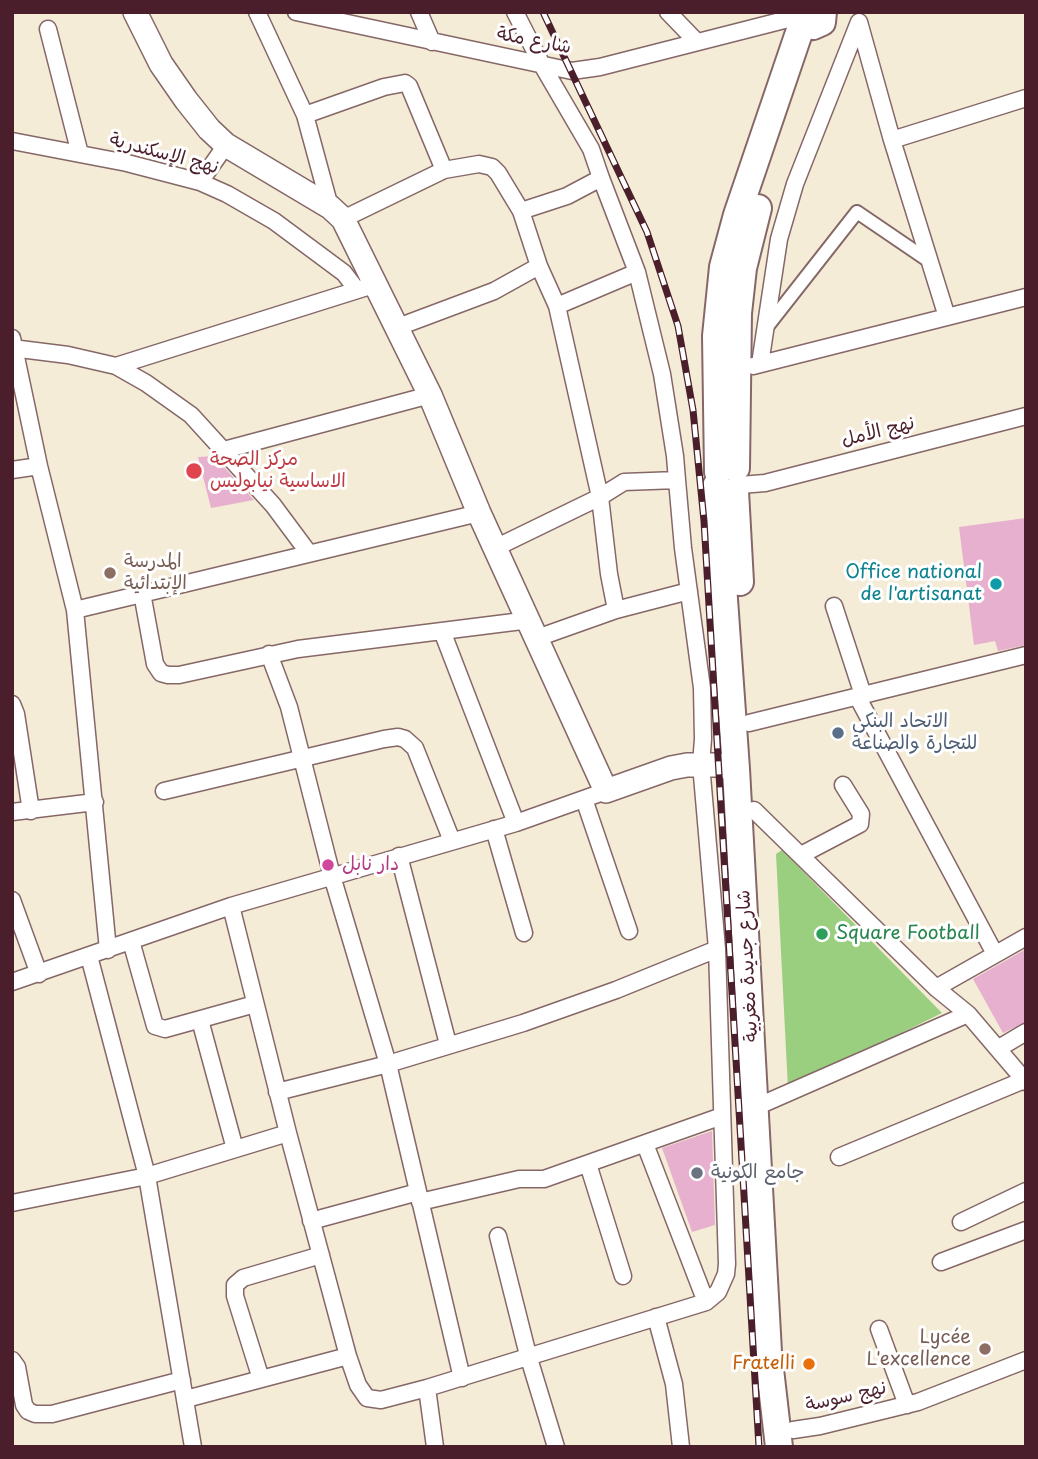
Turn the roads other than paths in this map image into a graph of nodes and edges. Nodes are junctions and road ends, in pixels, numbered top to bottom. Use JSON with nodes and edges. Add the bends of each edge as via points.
{"nodes":[{"id":1,"x":135,"y":12,"type":"edge"},
{"id":2,"x":257,"y":12,"type":"edge"},
{"id":3,"x":296,"y":12,"type":"edge"},
{"id":4,"x":419,"y":12,"type":"edge"},
{"id":5,"x":515,"y":12,"type":"edge"},
{"id":6,"x":668,"y":12,"type":"edge"},
{"id":7,"x":815,"y":15,"type":"edge"},
{"id":8,"x":859,"y":17,"type":"edge"},
{"id":9,"x":48,"y":29,"type":"dead end"},
{"id":10,"x":696,"y":41,"type":"junction"},
{"id":11,"x":432,"y":42,"type":"junction"},
{"id":12,"x":542,"y":65,"type":"junction"},
{"id":13,"x":1026,"y":98,"type":"edge"},
{"id":14,"x":305,"y":115,"type":"junction"},
{"id":15,"x":892,"y":140,"type":"junction"},
{"id":16,"x":12,"y":141,"type":"edge"},
{"id":17,"x":226,"y":145,"type":"junction"},
{"id":18,"x":80,"y":154,"type":"junction"},
{"id":19,"x":444,"y":170,"type":"junction"},
{"id":20,"x":601,"y":178,"type":"junction"},
{"id":21,"x":200,"y":182,"type":"junction"},
{"id":22,"x":522,"y":211,"type":"junction"},
{"id":23,"x":336,"y":213,"type":"junction"},
{"id":24,"x":929,"y":261,"type":"junction"},
{"id":25,"x":539,"y":266,"type":"junction"},
{"id":26,"x":637,"y":272,"type":"junction"},
{"id":27,"x":366,"y":287,"type":"junction"},
{"id":28,"x":1026,"y":297,"type":"edge"},
{"id":29,"x":557,"y":306,"type":"junction"},
{"id":30,"x":947,"y":317,"type":"junction"},
{"id":31,"x":398,"y":327,"type":"junction"},
{"id":32,"x":765,"y":330,"type":"junction"},
{"id":33,"x":13,"y":345,"type":"edge"},
{"id":34,"x":116,"y":366,"type":"junction"},
{"id":35,"x":748,"y":367,"type":"junction"},
{"id":36,"x":430,"y":395,"type":"junction"},
{"id":37,"x":1026,"y":416,"type":"edge"},
{"id":38,"x":224,"y":450,"type":"junction"},
{"id":39,"x":39,"y":466,"type":"junction"},
{"id":40,"x":12,"y":470,"type":"edge"},
{"id":41,"x":677,"y":480,"type":"junction"},
{"id":42,"x":729,"y":481,"type":"junction"},
{"id":43,"x":600,"y":497,"type":"junction"},
{"id":44,"x":479,"y":513,"type":"junction"},
{"id":45,"x":495,"y":548,"type":"junction"},
{"id":46,"x":308,"y":552,"type":"junction"},
{"id":47,"x":689,"y":591,"type":"junction"},
{"id":48,"x":142,"y":593,"type":"junction"},
{"id":49,"x":834,"y":606,"type":"dead end"},
{"id":50,"x":75,"y":610,"type":"junction"},
{"id":51,"x":616,"y":610,"type":"junction"},
{"id":52,"x":533,"y":629,"type":"junction"},
{"id":53,"x":442,"y":631,"type":"junction"},
{"id":54,"x":269,"y":654,"type":"junction"},
{"id":55,"x":1026,"y":655,"type":"edge"},
{"id":56,"x":860,"y":696,"type":"junction"},
{"id":57,"x":12,"y":704,"type":"edge"},
{"id":58,"x":749,"y":723,"type":"junction"},
{"id":59,"x":302,"y":758,"type":"junction"},
{"id":60,"x":701,"y":764,"type":"junction"},
{"id":61,"x":736,"y":769,"type":"junction"},
{"id":62,"x":843,"y":785,"type":"dead end"},
{"id":63,"x":164,"y":791,"type":"dead end"},
{"id":64,"x":606,"y":791,"type":"junction"},
{"id":65,"x":584,"y":799,"type":"junction"},
{"id":66,"x":95,"y":802,"type":"junction"},
{"id":67,"x":754,"y":810,"type":"junction"},
{"id":68,"x":31,"y":811,"type":"junction"},
{"id":69,"x":12,"y":812,"type":"edge"},
{"id":70,"x":516,"y":823,"type":"junction"},
{"id":71,"x":494,"y":829,"type":"junction"},
{"id":72,"x":452,"y":841,"type":"junction"},
{"id":73,"x":801,"y":855,"type":"junction"},
{"id":74,"x":400,"y":856,"type":"junction"},
{"id":75,"x":332,"y":876,"type":"junction"},
{"id":76,"x":12,"y":900,"type":"edge"},
{"id":77,"x":231,"y":906,"type":"junction"},
{"id":78,"x":628,"y":931,"type":"dead end"},
{"id":79,"x":524,"y":933,"type":"dead end"},
{"id":80,"x":1026,"y":937,"type":"edge"},
{"id":81,"x":131,"y":941,"type":"junction"},
{"id":82,"x":717,"y":949,"type":"junction"},
{"id":83,"x":108,"y":950,"type":"junction"},
{"id":84,"x":995,"y":954,"type":"junction"},
{"id":85,"x":89,"y":956,"type":"junction"},
{"id":86,"x":39,"y":974,"type":"junction"},
{"id":87,"x":12,"y":982,"type":"edge"},
{"id":88,"x":936,"y":988,"type":"junction"},
{"id":89,"x":255,"y":1004,"type":"junction"},
{"id":90,"x":968,"y":1014,"type":"junction"},
{"id":91,"x":200,"y":1020,"type":"junction"},
{"id":92,"x":1026,"y":1032,"type":"edge"},
{"id":93,"x":449,"y":1044,"type":"junction"},
{"id":94,"x":999,"y":1048,"type":"junction"},
{"id":95,"x":388,"y":1064,"type":"junction"},
{"id":96,"x":1025,"y":1081,"type":"edge"},
{"id":97,"x":277,"y":1092,"type":"junction"},
{"id":98,"x":764,"y":1104,"type":"junction"},
{"id":99,"x":722,"y":1116,"type":"junction"},
{"id":100,"x":288,"y":1133,"type":"junction"},
{"id":101,"x":645,"y":1144,"type":"junction"},
{"id":102,"x":235,"y":1149,"type":"junction"},
{"id":103,"x":839,"y":1157,"type":"dead end"},
{"id":104,"x":588,"y":1164,"type":"junction"},
{"id":105,"x":147,"y":1176,"type":"junction"},
{"id":106,"x":1026,"y":1191,"type":"edge"},
{"id":107,"x":419,"y":1197,"type":"junction"},
{"id":108,"x":12,"y":1203,"type":"edge"},
{"id":109,"x":311,"y":1221,"type":"junction"},
{"id":110,"x":961,"y":1223,"type":"dead end"},
{"id":111,"x":1026,"y":1230,"type":"edge"},
{"id":112,"x":498,"y":1236,"type":"dead end"},
{"id":113,"x":321,"y":1255,"type":"junction"},
{"id":114,"x":941,"y":1262,"type":"dead end"},
{"id":115,"x":623,"y":1276,"type":"dead end"},
{"id":116,"x":706,"y":1302,"type":"junction"},
{"id":117,"x":656,"y":1317,"type":"junction"},
{"id":118,"x":879,"y":1329,"type":"dead end"},
{"id":119,"x":528,"y":1355,"type":"junction"},
{"id":120,"x":348,"y":1356,"type":"junction"},
{"id":121,"x":12,"y":1360,"type":"edge"},
{"id":122,"x":1026,"y":1360,"type":"edge"},
{"id":123,"x":462,"y":1378,"type":"junction"},
{"id":124,"x":261,"y":1379,"type":"junction"},
{"id":125,"x":182,"y":1380,"type":"junction"},
{"id":126,"x":427,"y":1388,"type":"junction"},
{"id":127,"x":186,"y":1399,"type":"junction"},
{"id":128,"x":907,"y":1405,"type":"junction"},
{"id":129,"x":789,"y":1441,"type":"edge"},
{"id":130,"x":193,"y":1447,"type":"edge"},
{"id":131,"x":435,"y":1447,"type":"edge"},
{"id":132,"x":556,"y":1447,"type":"edge"},
{"id":133,"x":681,"y":1447,"type":"edge"}],
"edges":[{"from":1,"to":17,"type":"main road","via":[[161,64]]},
{"from":2,"to":14,"type":"street"},
{"from":3,"to":11,"type":"street","name":"شارع مكة"},
{"from":4,"to":11,"type":"street"},
{"from":5,"to":12,"type":"street"},
{"from":6,"to":10,"type":"street"},
{"from":7,"to":10,"type":"street","name":"شارع مكة"},
{"from":7,"to":35,"type":"main road","via":[[754,219],[740,291]]},
{"from":7,"to":42,"type":"main road","via":[[737,215],[723,267],[716,336]]},
{"from":8,"to":15,"type":"street"},
{"from":8,"to":32,"type":"street","via":[[795,184],[779,239]]},
{"from":9,"to":18,"type":"street"},
{"from":10,"to":12,"type":"street","name":"شارع مكة","via":[[572,71]]},
{"from":11,"to":12,"type":"street","name":"شارع مكة"},
{"from":12,"to":20,"type":"street","via":[[592,149]]},
{"from":13,"to":15,"type":"street"},
{"from":14,"to":19,"type":"street","via":[[405,83]]},
{"from":14,"to":23,"type":"street"},
{"from":15,"to":24,"type":"street"},
{"from":16,"to":18,"type":"street","name":"نهج الإسكندرية"},
{"from":17,"to":21,"type":"street"},
{"from":17,"to":23,"type":"main road"},
{"from":18,"to":21,"type":"street","name":"نهج الإسكندرية"},
{"from":19,"to":22,"type":"street","via":[[479,164],[492,167]]},
{"from":19,"to":23,"type":"street"},
{"from":20,"to":22,"type":"street","via":[[567,196]]},
{"from":20,"to":26,"type":"street"},
{"from":21,"to":27,"type":"street","name":"نهج الإسكندرية","via":[[274,221]]},
{"from":22,"to":25,"type":"street"},
{"from":23,"to":27,"type":"main road"},
{"from":24,"to":30,"type":"street"},
{"from":24,"to":32,"type":"street","via":[[857,212]]},
{"from":25,"to":29,"type":"street"},
{"from":25,"to":31,"type":"street","via":[[494,291]]},
{"from":26,"to":29,"type":"street"},
{"from":26,"to":41,"type":"street","via":[[662,374]]},
{"from":27,"to":31,"type":"main road"},
{"from":27,"to":34,"type":"street"},
{"from":28,"to":30,"type":"street"},
{"from":29,"to":43,"type":"street"},
{"from":30,"to":35,"type":"street"},
{"from":31,"to":36,"type":"main road"},
{"from":32,"to":35,"type":"street"},
{"from":33,"to":34,"type":"street"},
{"from":33,"to":39,"type":"street"},
{"from":34,"to":38,"type":"street","via":[[191,415]]},
{"from":35,"to":42,"type":"main road"},
{"from":36,"to":38,"type":"street"},
{"from":36,"to":44,"type":"main road"},
{"from":37,"to":42,"type":"street","name":"نهج الأمل","via":[[765,483]]},
{"from":38,"to":46,"type":"street"},
{"from":39,"to":40,"type":"street"},
{"from":39,"to":50,"type":"street"},
{"from":41,"to":43,"type":"street","via":[[624,482]]},
{"from":41,"to":47,"type":"street"},
{"from":42,"to":58,"type":"main road","name":"شارع جديدة مغربية"},
{"from":42,"to":61,"type":"main road","name":"شارع جديدة مغربية"},
{"from":43,"to":45,"type":"street"},
{"from":43,"to":51,"type":"street"},
{"from":44,"to":45,"type":"main road"},
{"from":44,"to":46,"type":"street"},
{"from":45,"to":52,"type":"main road"},
{"from":46,"to":48,"type":"street"},
{"from":47,"to":51,"type":"street"},
{"from":47,"to":60,"type":"street","via":[[702,688]]},
{"from":48,"to":50,"type":"street"},
{"from":48,"to":54,"type":"street","via":[[155,664],[161,673],[179,675]]},
{"from":49,"to":56,"type":"street"},
{"from":50,"to":66,"type":"street"},
{"from":51,"to":52,"type":"street"},
{"from":52,"to":53,"type":"street"},
{"from":52,"to":64,"type":"main road"},
{"from":53,"to":54,"type":"street"},
{"from":53,"to":70,"type":"street"},
{"from":54,"to":59,"type":"street"},
{"from":55,"to":56,"type":"street"},
{"from":56,"to":58,"type":"street"},
{"from":56,"to":84,"type":"street"},
{"from":57,"to":68,"type":"street"},
{"from":58,"to":67,"type":"main road","name":"شارع جديدة مغربية"},
{"from":59,"to":63,"type":"street"},
{"from":59,"to":72,"type":"street","via":[[384,739],[405,739],[422,760]]},
{"from":59,"to":75,"type":"street"},
{"from":60,"to":61,"type":"main road"},
{"from":60,"to":64,"type":"main road","via":[[671,768]]},
{"from":60,"to":82,"type":"street"},
{"from":61,"to":98,"type":"main road","name":"شارع جديدة مغربية"},
{"from":62,"to":73,"type":"street","via":[[861,814],[860,824]]},
{"from":64,"to":65,"type":"street"},
{"from":65,"to":70,"type":"street"},
{"from":65,"to":78,"type":"street"},
{"from":66,"to":68,"type":"street"},
{"from":66,"to":83,"type":"street"},
{"from":67,"to":73,"type":"street"},
{"from":67,"to":98,"type":"main road","name":"شارع جديدة مغربية"},
{"from":68,"to":69,"type":"street"},
{"from":70,"to":71,"type":"street"},
{"from":71,"to":72,"type":"street"},
{"from":71,"to":79,"type":"street"},
{"from":72,"to":74,"type":"street"},
{"from":73,"to":88,"type":"street"},
{"from":74,"to":75,"type":"street"},
{"from":74,"to":93,"type":"street"},
{"from":75,"to":77,"type":"street"},
{"from":75,"to":95,"type":"street"},
{"from":76,"to":86,"type":"street"},
{"from":77,"to":81,"type":"street"},
{"from":77,"to":89,"type":"street"},
{"from":80,"to":84,"type":"street"},
{"from":81,"to":83,"type":"street"},
{"from":81,"to":91,"type":"street","via":[[155,1026],[165,1029]]},
{"from":82,"to":93,"type":"street","via":[[535,1019]]},
{"from":82,"to":99,"type":"street"},
{"from":83,"to":85,"type":"street"},
{"from":84,"to":88,"type":"street"},
{"from":85,"to":86,"type":"street"},
{"from":85,"to":105,"type":"street"},
{"from":86,"to":87,"type":"street"},
{"from":88,"to":90,"type":"street"},
{"from":89,"to":91,"type":"street"},
{"from":89,"to":97,"type":"street"},
{"from":90,"to":94,"type":"street"},
{"from":90,"to":98,"type":"street"},
{"from":91,"to":102,"type":"street"},
{"from":92,"to":94,"type":"street"},
{"from":93,"to":95,"type":"street"},
{"from":94,"to":96,"type":"street"},
{"from":95,"to":97,"type":"street"},
{"from":95,"to":107,"type":"street"},
{"from":96,"to":103,"type":"street"},
{"from":97,"to":100,"type":"street"},
{"from":98,"to":129,"type":"main road","name":"شارع جديدة مغربية","via":[[786,1351]]},
{"from":99,"to":101,"type":"street"},
{"from":99,"to":116,"type":"street","via":[[727,1264],[718,1292]]},
{"from":100,"to":102,"type":"street"},
{"from":100,"to":109,"type":"street"},
{"from":101,"to":104,"type":"street"},
{"from":101,"to":116,"type":"street"},
{"from":102,"to":105,"type":"street"},
{"from":104,"to":107,"type":"street","via":[[544,1179],[519,1178]]},
{"from":104,"to":115,"type":"street"},
{"from":105,"to":108,"type":"street"},
{"from":105,"to":125,"type":"street"},
{"from":106,"to":110,"type":"street"},
{"from":107,"to":109,"type":"street"},
{"from":107,"to":123,"type":"street"},
{"from":109,"to":113,"type":"street"},
{"from":111,"to":114,"type":"street"},
{"from":112,"to":119,"type":"street"},
{"from":113,"to":120,"type":"street"},
{"from":113,"to":124,"type":"street","via":[[243,1278],[235,1285]]},
{"from":116,"to":117,"type":"street"},
{"from":117,"to":119,"type":"street"},
{"from":117,"to":133,"type":"street","via":[[674,1384]]},
{"from":118,"to":128,"type":"street"},
{"from":119,"to":123,"type":"street"},
{"from":119,"to":132,"type":"street"},
{"from":120,"to":124,"type":"street"},
{"from":120,"to":126,"type":"street","via":[[367,1398]]},
{"from":121,"to":125,"type":"street","via":[[24,1405],[35,1414],[52,1414]]},
{"from":122,"to":128,"type":"street","name":"نهج سوسة"},
{"from":123,"to":126,"type":"street"},
{"from":124,"to":127,"type":"street"},
{"from":125,"to":127,"type":"street"},
{"from":126,"to":131,"type":"street"},
{"from":127,"to":130,"type":"street"},
{"from":128,"to":129,"type":"street","name":"نهج سوسة","via":[[820,1426]]}]}
